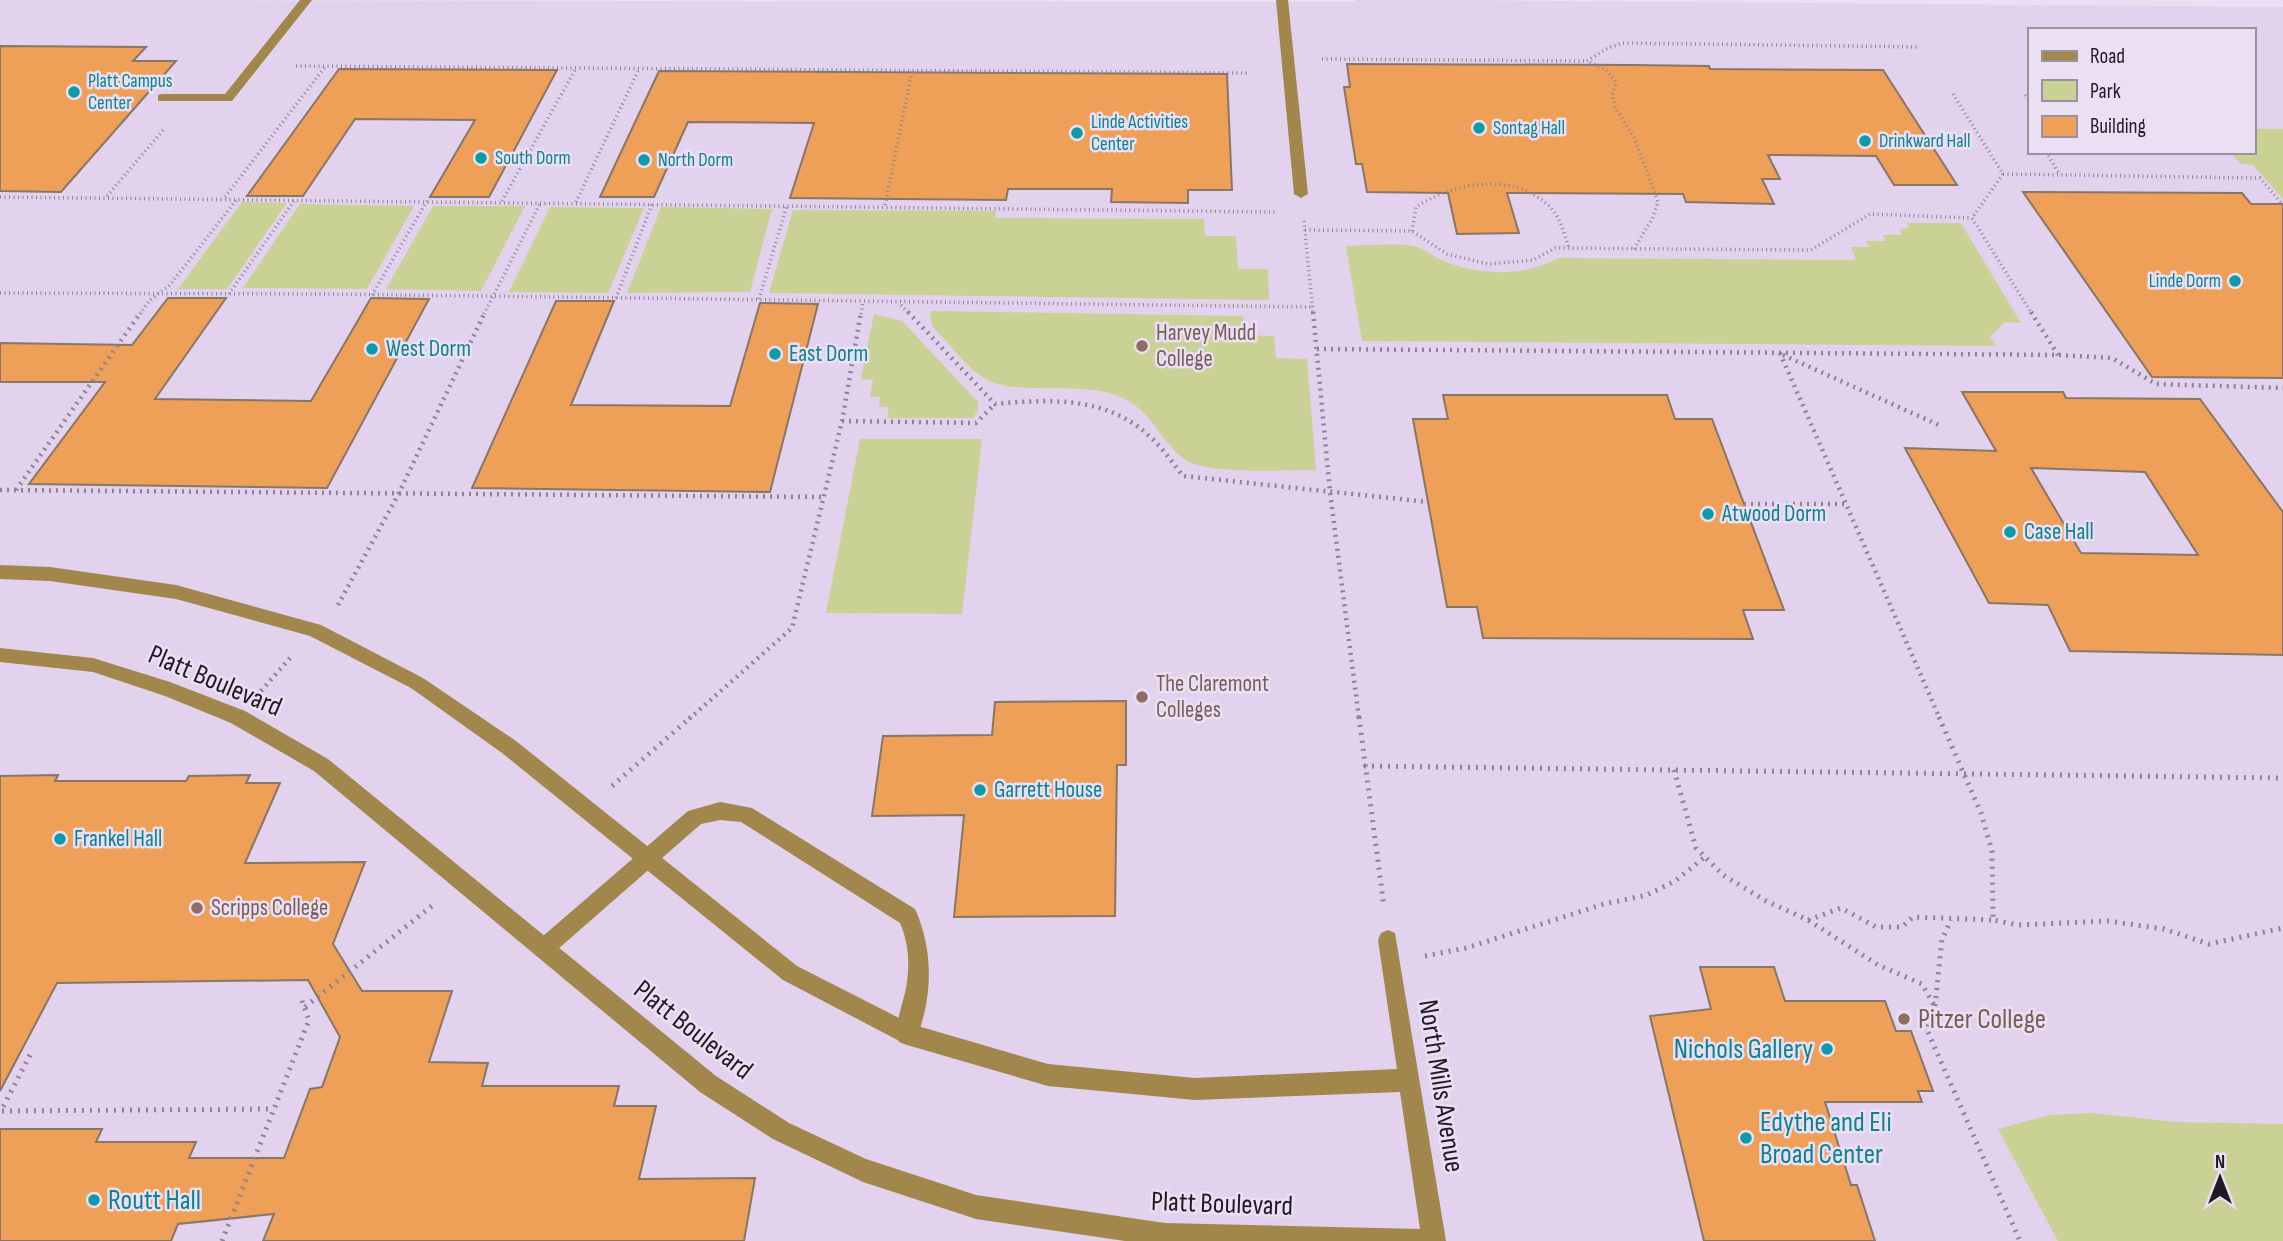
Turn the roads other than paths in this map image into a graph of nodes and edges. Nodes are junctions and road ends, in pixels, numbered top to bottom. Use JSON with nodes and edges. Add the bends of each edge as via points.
{"nodes":[{"id":1,"x":306,"y":0,"type":"edge"},
{"id":2,"x":1282,"y":0,"type":"edge"},
{"id":3,"x":162,"y":98,"type":"dead end"},
{"id":4,"x":1301,"y":194,"type":"road end"},
{"id":5,"x":0,"y":572,"type":"edge"},
{"id":6,"x":0,"y":655,"type":"edge"},
{"id":7,"x":645,"y":859,"type":"junction"},
{"id":8,"x":1388,"y":940,"type":"road end"},
{"id":9,"x":542,"y":949,"type":"junction"},
{"id":10,"x":907,"y":1034,"type":"junction"},
{"id":11,"x":1410,"y":1080,"type":"junction"},
{"id":12,"x":1434,"y":1241,"type":"edge"}],
"edges":[{"from":1,"to":3,"type":"street","via":[[228,98]]},
{"from":2,"to":4,"type":"street"},
{"from":5,"to":7,"type":"street","via":[[50,574],[176,592],[316,630],[417,683],[509,747]]},
{"from":6,"to":9,"type":"street","name":"Platt Boulevard","via":[[93,665],[238,718],[321,765]]},
{"from":7,"to":9,"type":"street"},
{"from":7,"to":10,"type":"street","via":[[789,973]]},
{"from":7,"to":10,"type":"street","via":[[695,817],[720,811],[745,814],[908,916],[919,938],[921,963]]},
{"from":8,"to":11,"type":"street","name":"North Mills Avenue"},
{"from":9,"to":12,"type":"street","name":"Platt Boulevard","via":[[708,1084],[780,1131],[863,1170],[964,1203],[1166,1235]]},
{"from":10,"to":11,"type":"street","via":[[1048,1075],[1195,1089]]},
{"from":11,"to":12,"type":"street","name":"North Mills Avenue"}]}
